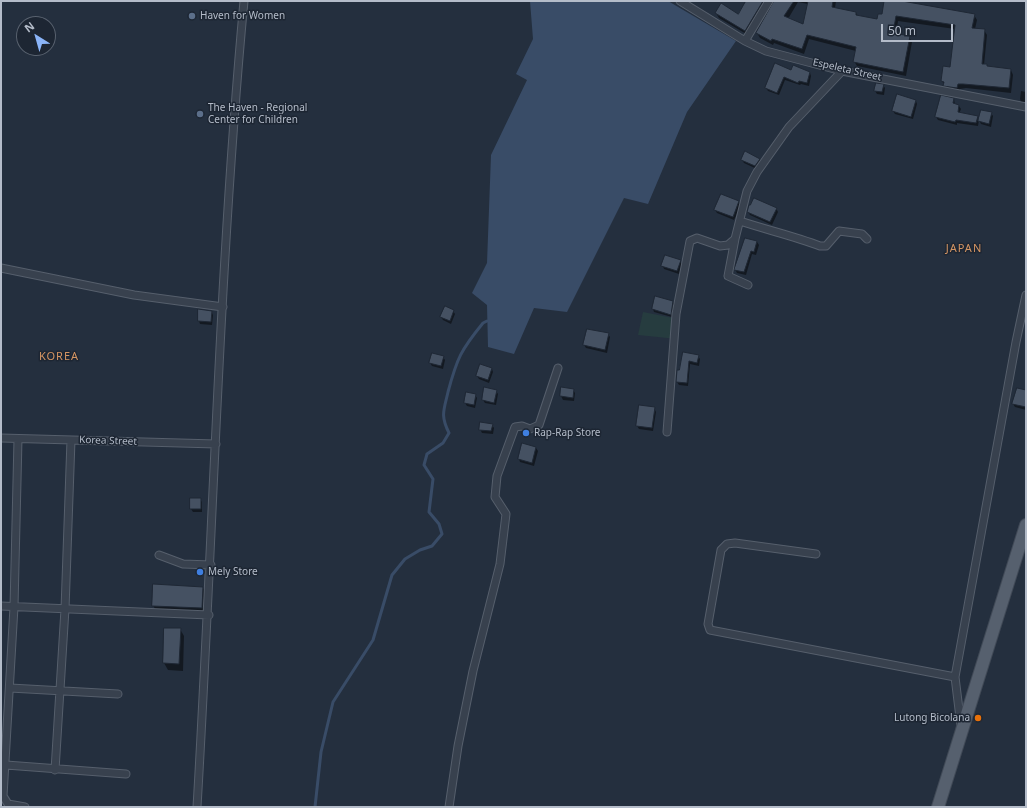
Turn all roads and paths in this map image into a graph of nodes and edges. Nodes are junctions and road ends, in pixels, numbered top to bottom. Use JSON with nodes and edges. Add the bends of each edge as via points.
{"nodes":[{"id":1,"x":244,"y":1,"type":"edge"},
{"id":2,"x":680,"y":1,"type":"edge"},
{"id":3,"x":769,"y":1,"type":"edge"},
{"id":4,"x":745,"y":41,"type":"junction"},
{"id":5,"x":842,"y":71,"type":"junction"},
{"id":6,"x":1026,"y":107,"type":"edge"},
{"id":7,"x":740,"y":222,"type":"junction"},
{"id":8,"x":735,"y":239,"type":"junction"},
{"id":9,"x":866,"y":239,"type":"dead end"},
{"id":10,"x":1,"y":268,"type":"edge"},
{"id":11,"x":748,"y":285,"type":"dead end"},
{"id":12,"x":1026,"y":295,"type":"edge"},
{"id":13,"x":224,"y":307,"type":"junction"},
{"id":14,"x":558,"y":368,"type":"dead end"},
{"id":15,"x":667,"y":432,"type":"dead end"},
{"id":16,"x":1,"y":438,"type":"edge"},
{"id":17,"x":18,"y":439,"type":"junction"},
{"id":18,"x":71,"y":440,"type":"junction"},
{"id":19,"x":216,"y":444,"type":"junction"},
{"id":20,"x":1026,"y":525,"type":"edge"},
{"id":21,"x":816,"y":554,"type":"dead end"},
{"id":22,"x":159,"y":555,"type":"dead end"},
{"id":23,"x":211,"y":565,"type":"junction"},
{"id":24,"x":1,"y":606,"type":"edge"},
{"id":25,"x":14,"y":607,"type":"junction"},
{"id":26,"x":65,"y":609,"type":"junction"},
{"id":27,"x":209,"y":615,"type":"junction"},
{"id":28,"x":956,"y":677,"type":"junction"},
{"id":29,"x":10,"y":688,"type":"junction"},
{"id":30,"x":59,"y":691,"type":"junction"},
{"id":31,"x":118,"y":694,"type":"dead end"},
{"id":32,"x":961,"y":732,"type":"junction"},
{"id":33,"x":6,"y":765,"type":"junction"},
{"id":34,"x":55,"y":770,"type":"junction"},
{"id":35,"x":126,"y":774,"type":"dead end"},
{"id":36,"x":25,"y":807,"type":"edge"},
{"id":37,"x":197,"y":807,"type":"edge"},
{"id":38,"x":449,"y":807,"type":"edge"},
{"id":39,"x":938,"y":807,"type":"edge"}],
"edges":[{"from":1,"to":13,"type":"street","via":[[233,117]]},
{"from":2,"to":4,"type":"street","name":"Espeleta Street"},
{"from":3,"to":4,"type":"street"},
{"from":4,"to":5,"type":"street","name":"Espeleta Street","via":[[766,51]]},
{"from":5,"to":6,"type":"street","name":"Espeleta Street"},
{"from":5,"to":7,"type":"street","via":[[789,127],[757,172],[747,191]]},
{"from":7,"to":8,"type":"street"},
{"from":7,"to":9,"type":"street","via":[[820,246],[826,246],[839,231],[862,234]]},
{"from":8,"to":11,"type":"street","via":[[728,276]]},
{"from":8,"to":15,"type":"street","via":[[728,245],[720,246],[697,238],[690,241],[676,314]]},
{"from":10,"to":13,"type":"street","via":[[134,295]]},
{"from":12,"to":28,"type":"street"},
{"from":13,"to":19,"type":"street"},
{"from":14,"to":38,"type":"street","via":[[539,425],[530,429],[518,426],[513,430],[497,476],[495,497],[506,514],[500,564],[473,671]]},
{"from":16,"to":17,"type":"street","name":"Korea Street"},
{"from":17,"to":18,"type":"street","name":"Korea Street"},
{"from":17,"to":25,"type":"street"},
{"from":18,"to":19,"type":"street","name":"Korea Street"},
{"from":18,"to":26,"type":"street"},
{"from":19,"to":23,"type":"street"},
{"from":20,"to":32,"type":"main road"},
{"from":21,"to":28,"type":"street","via":[[735,543],[723,547],[708,624],[710,630]]},
{"from":22,"to":23,"type":"street","via":[[182,564]]},
{"from":23,"to":27,"type":"street"},
{"from":24,"to":25,"type":"street"},
{"from":25,"to":26,"type":"street"},
{"from":25,"to":29,"type":"street"},
{"from":26,"to":27,"type":"street"},
{"from":26,"to":30,"type":"street"},
{"from":27,"to":37,"type":"street"},
{"from":28,"to":32,"type":"street"},
{"from":29,"to":30,"type":"street"},
{"from":29,"to":33,"type":"street"},
{"from":30,"to":31,"type":"street"},
{"from":30,"to":34,"type":"street"},
{"from":32,"to":39,"type":"main road"},
{"from":33,"to":34,"type":"street"},
{"from":33,"to":36,"type":"street","via":[[3,796],[5,801],[14,806]]},
{"from":34,"to":35,"type":"street"}]}
